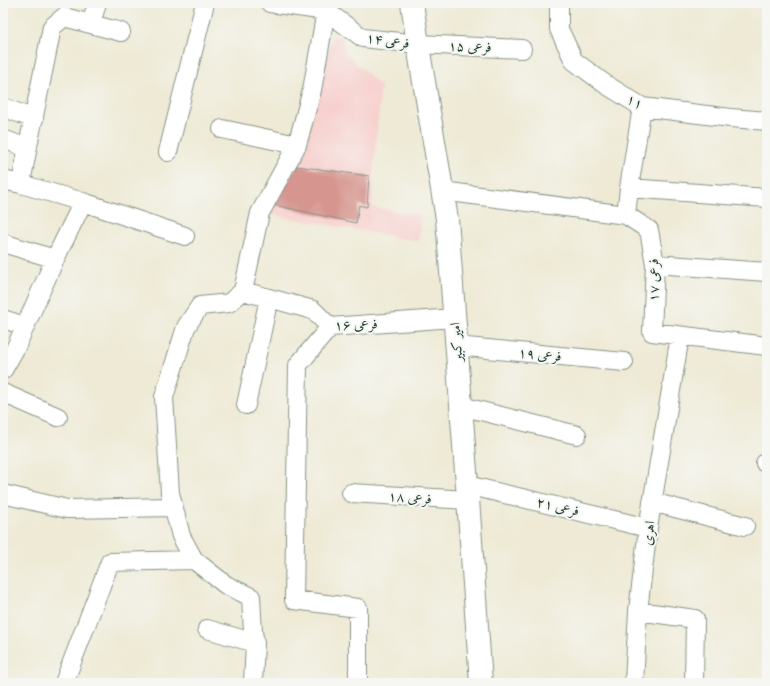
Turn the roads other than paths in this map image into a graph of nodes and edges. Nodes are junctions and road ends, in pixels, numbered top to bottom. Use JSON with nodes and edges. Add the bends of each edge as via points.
{"nodes":[{"id":1,"x":97,"y":3,"type":"edge"},
{"id":2,"x":204,"y":3,"type":"edge"},
{"id":3,"x":270,"y":3,"type":"edge"},
{"id":4,"x":412,"y":3,"type":"edge"},
{"id":5,"x":559,"y":3,"type":"edge"},
{"id":6,"x":326,"y":11,"type":"junction"},
{"id":7,"x":91,"y":24,"type":"junction"},
{"id":8,"x":121,"y":32,"type":"dead end"},
{"id":9,"x":418,"y":44,"type":"junction"},
{"id":10,"x":522,"y":49,"type":"dead end"},
{"id":11,"x":3,"y":107,"type":"edge"},
{"id":12,"x":642,"y":107,"type":"junction"},
{"id":13,"x":34,"y":119,"type":"junction"},
{"id":14,"x":767,"y":120,"type":"edge"},
{"id":15,"x":222,"y":129,"type":"dead end"},
{"id":16,"x":3,"y":139,"type":"edge"},
{"id":17,"x":297,"y":145,"type":"junction"},
{"id":18,"x":27,"y":148,"type":"junction"},
{"id":19,"x":168,"y":152,"type":"dead end"},
{"id":20,"x":3,"y":180,"type":"edge"},
{"id":21,"x":21,"y":184,"type":"junction"},
{"id":22,"x":629,"y":188,"type":"junction"},
{"id":23,"x":442,"y":190,"type":"junction"},
{"id":24,"x":767,"y":198,"type":"edge"},
{"id":25,"x":83,"y":202,"type":"junction"},
{"id":26,"x":626,"y":215,"type":"junction"},
{"id":27,"x":185,"y":236,"type":"dead end"},
{"id":28,"x":3,"y":243,"type":"edge"},
{"id":29,"x":55,"y":259,"type":"junction"},
{"id":30,"x":655,"y":264,"type":"junction"},
{"id":31,"x":767,"y":272,"type":"edge"},
{"id":32,"x":243,"y":291,"type":"junction"},
{"id":33,"x":269,"y":298,"type":"junction"},
{"id":34,"x":454,"y":318,"type":"junction"},
{"id":35,"x":3,"y":319,"type":"edge"},
{"id":36,"x":25,"y":326,"type":"junction"},
{"id":37,"x":330,"y":327,"type":"junction"},
{"id":38,"x":680,"y":336,"type":"junction"},
{"id":39,"x":456,"y":346,"type":"junction"},
{"id":40,"x":767,"y":346,"type":"edge"},
{"id":41,"x":624,"y":362,"type":"dead end"},
{"id":42,"x":3,"y":370,"type":"edge"},
{"id":43,"x":3,"y":393,"type":"edge"},
{"id":44,"x":246,"y":405,"type":"dead end"},
{"id":45,"x":461,"y":406,"type":"junction"},
{"id":46,"x":58,"y":417,"type":"dead end"},
{"id":47,"x":577,"y":435,"type":"dead end"},
{"id":48,"x":468,"y":492,"type":"junction"},
{"id":49,"x":352,"y":493,"type":"dead end"},
{"id":50,"x":3,"y":494,"type":"edge"},
{"id":51,"x":652,"y":502,"type":"junction"},
{"id":52,"x":174,"y":507,"type":"junction"},
{"id":53,"x":746,"y":526,"type":"dead end"},
{"id":54,"x":648,"y":528,"type":"junction"},
{"id":55,"x":194,"y":560,"type":"junction"},
{"id":56,"x":638,"y":610,"type":"junction"},
{"id":57,"x":207,"y":629,"type":"dead end"},
{"id":58,"x":256,"y":643,"type":"junction"},
{"id":59,"x":64,"y":683,"type":"edge"},
{"id":60,"x":253,"y":683,"type":"edge"},
{"id":61,"x":358,"y":683,"type":"edge"},
{"id":62,"x":481,"y":683,"type":"edge"},
{"id":63,"x":634,"y":683,"type":"edge"},
{"id":64,"x":694,"y":683,"type":"edge"}],
"edges":[{"from":1,"to":7,"type":"street"},
{"from":2,"to":19,"type":"street"},
{"from":3,"to":6,"type":"street","name":"فرعی ۱۴"},
{"from":4,"to":9,"type":"main road","name":"امیر کبیر"},
{"from":5,"to":12,"type":"street","name":"۱۱","via":[[559,29],[574,61]]},
{"from":6,"to":9,"type":"street","name":"فرعی ۱۴","via":[[363,38]]},
{"from":6,"to":17,"type":"street","via":[[312,90]]},
{"from":7,"to":8,"type":"street"},
{"from":7,"to":13,"type":"street","via":[[64,18],[52,27]]},
{"from":9,"to":10,"type":"street","name":"فرعی ۱۵"},
{"from":9,"to":23,"type":"main road","name":"امیر کبیر"},
{"from":11,"to":13,"type":"street"},
{"from":12,"to":14,"type":"street","name":"۱۱"},
{"from":12,"to":22,"type":"street"},
{"from":13,"to":18,"type":"street"},
{"from":15,"to":17,"type":"street"},
{"from":16,"to":18,"type":"street"},
{"from":17,"to":32,"type":"street","via":[[260,213]]},
{"from":18,"to":21,"type":"street"},
{"from":20,"to":21,"type":"street"},
{"from":21,"to":25,"type":"street"},
{"from":22,"to":24,"type":"street"},
{"from":22,"to":26,"type":"street"},
{"from":23,"to":26,"type":"street","name":"فرعی ۱۷"},
{"from":23,"to":34,"type":"main road","name":"امیر کبیر","via":[[447,219]]},
{"from":25,"to":27,"type":"street"},
{"from":25,"to":29,"type":"street"},
{"from":26,"to":30,"type":"street","name":"فرعی ۱۷","via":[[649,230]]},
{"from":28,"to":29,"type":"street"},
{"from":29,"to":36,"type":"street"},
{"from":30,"to":31,"type":"street"},
{"from":30,"to":38,"type":"street","name":"فرعی ۱۷","via":[[652,332]]},
{"from":32,"to":33,"type":"street","name":"فرعی ۱۶"},
{"from":32,"to":52,"type":"street","via":[[229,303],[200,306],[186,328],[164,397],[170,493]]},
{"from":33,"to":37,"type":"street","name":"فرعی ۱۶","via":[[313,310]]},
{"from":33,"to":44,"type":"street"},
{"from":34,"to":37,"type":"street","name":"فرعی ۱۶"},
{"from":34,"to":39,"type":"main road","name":"امیر کبیر"},
{"from":35,"to":36,"type":"street"},
{"from":36,"to":42,"type":"street"},
{"from":37,"to":61,"type":"street","via":[[298,365],[294,600],[358,608]]},
{"from":38,"to":40,"type":"street","name":"فرعی ۱۷"},
{"from":38,"to":51,"type":"street","name":"اهری"},
{"from":39,"to":41,"type":"street","name":"فرعی ۱۹"},
{"from":39,"to":45,"type":"main road","name":"امیر کبیر"},
{"from":43,"to":46,"type":"street"},
{"from":45,"to":47,"type":"street"},
{"from":45,"to":48,"type":"main road","name":"امیر کبیر"},
{"from":48,"to":49,"type":"street","name":"فرعی ۱۸"},
{"from":48,"to":54,"type":"street","name":"فرعی ۲۱"},
{"from":48,"to":62,"type":"main road","name":"امیر کبیر"},
{"from":50,"to":52,"type":"street","via":[[67,509]]},
{"from":51,"to":53,"type":"street"},
{"from":51,"to":54,"type":"street","name":"اهری"},
{"from":52,"to":55,"type":"street","via":[[181,536]]},
{"from":54,"to":56,"type":"street","name":"اهری"},
{"from":55,"to":58,"type":"street","via":[[226,585],[251,597]]},
{"from":55,"to":59,"type":"street","via":[[110,562]]},
{"from":56,"to":63,"type":"street","name":"اهری"},
{"from":56,"to":64,"type":"street","via":[[695,619]]},
{"from":57,"to":58,"type":"street"},
{"from":58,"to":60,"type":"street"}]}
